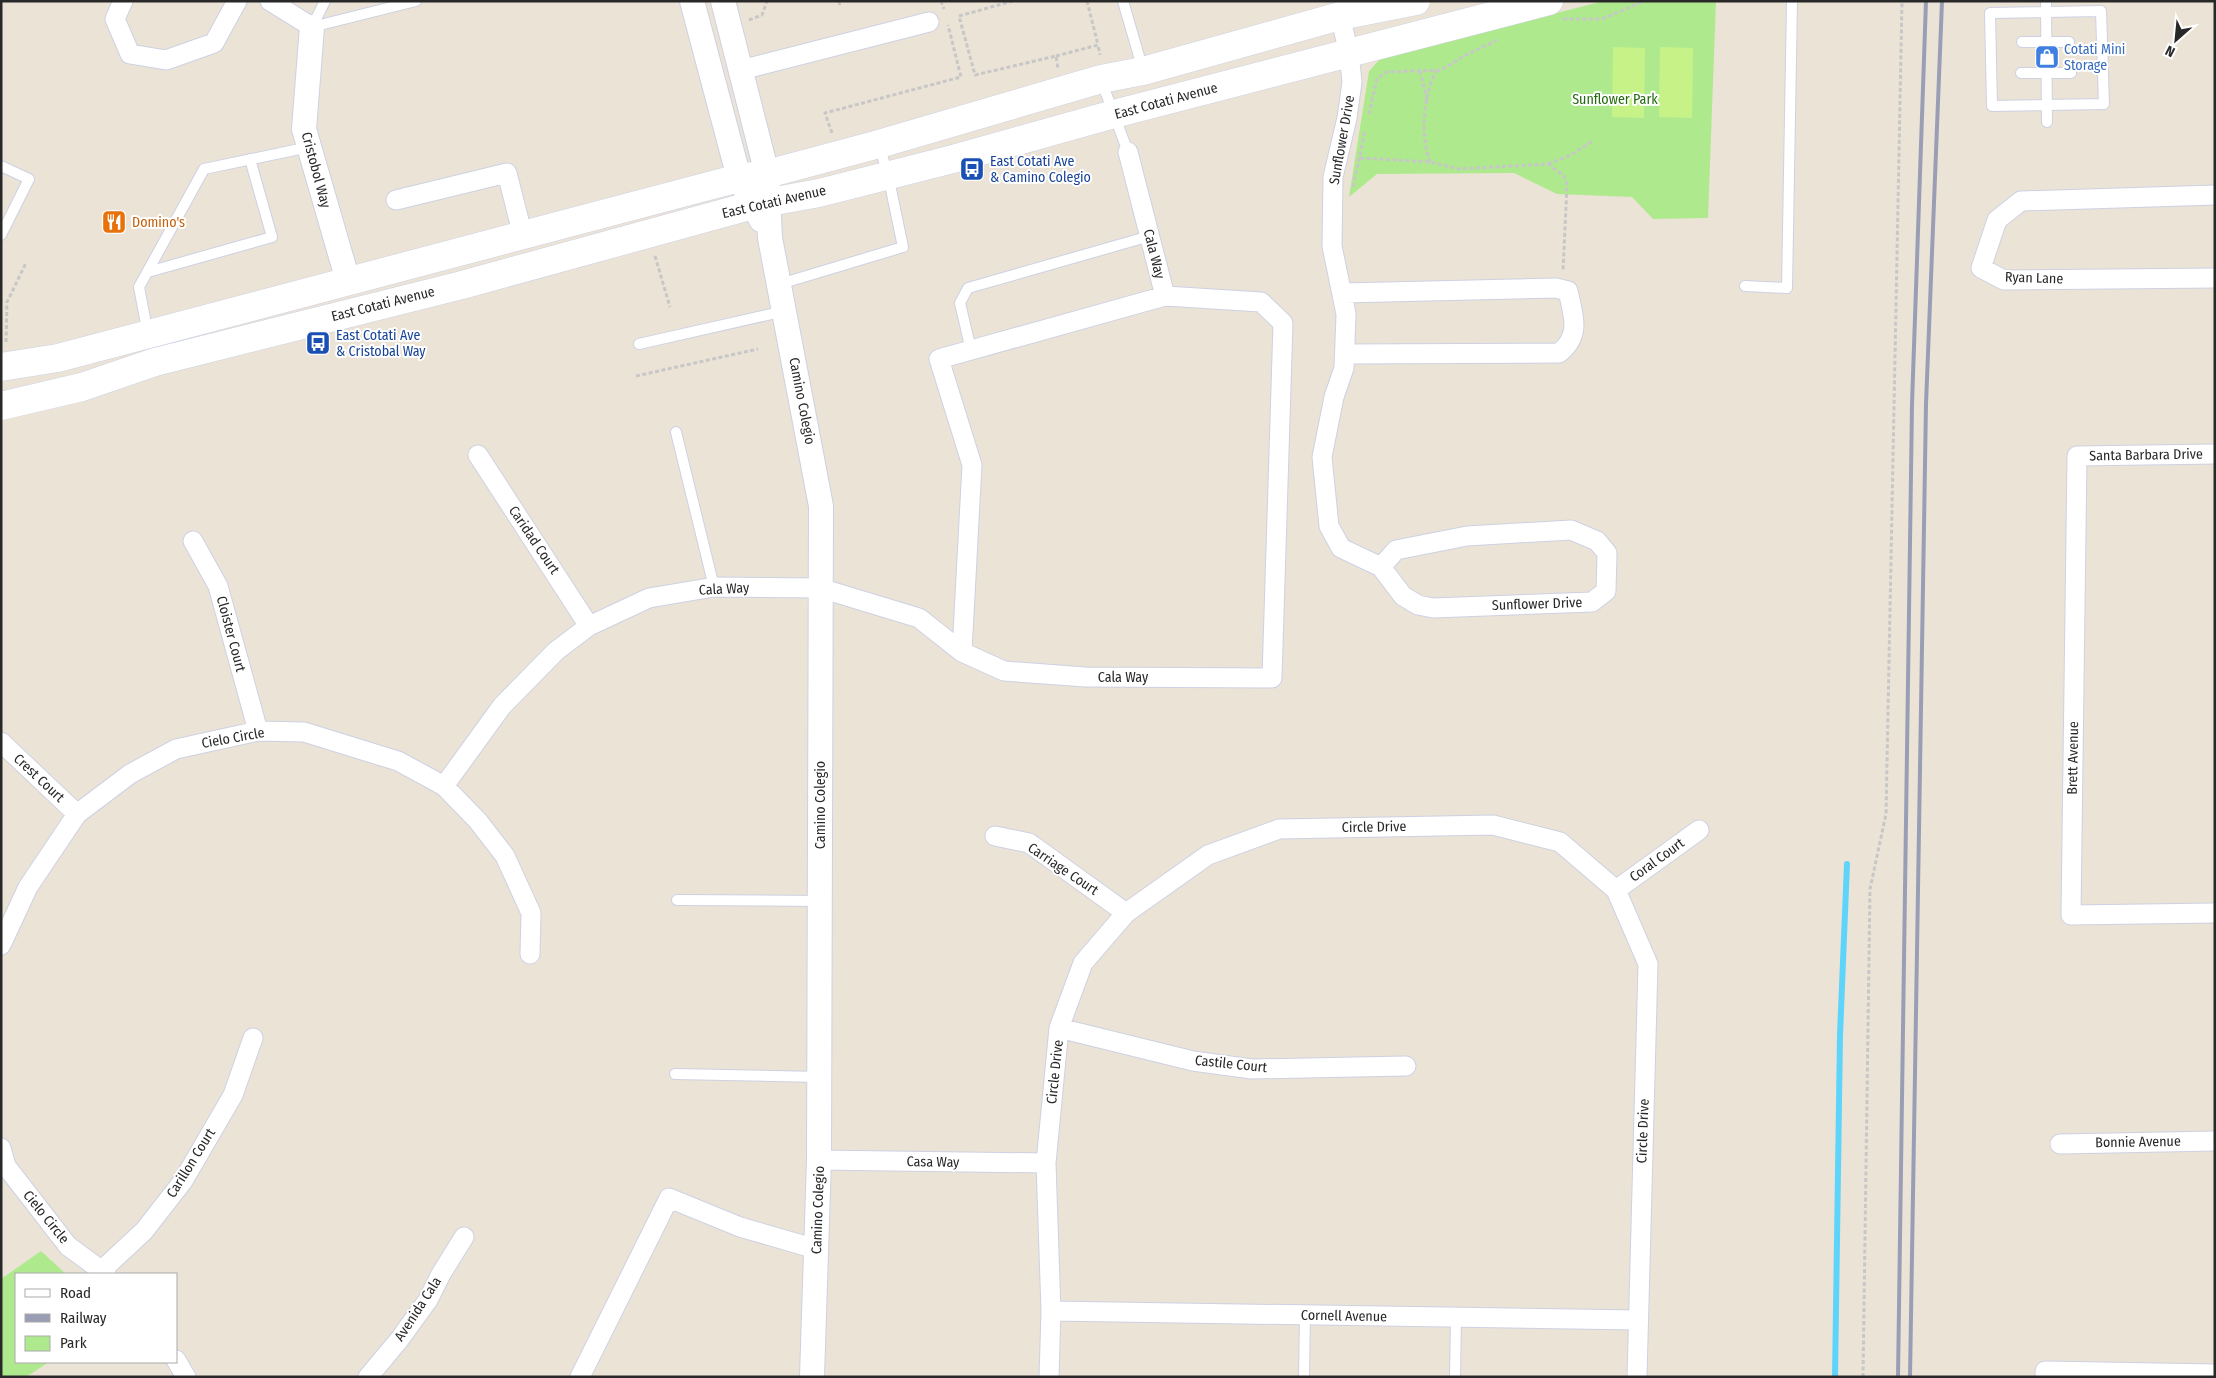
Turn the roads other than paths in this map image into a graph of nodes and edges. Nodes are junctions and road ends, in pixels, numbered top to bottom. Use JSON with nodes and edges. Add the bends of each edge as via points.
{"nodes":[{"id":1,"x":123,"y":1,"type":"edge"},
{"id":2,"x":237,"y":1,"type":"edge"},
{"id":3,"x":270,"y":1,"type":"edge"},
{"id":4,"x":325,"y":1,"type":"edge"},
{"id":5,"x":416,"y":1,"type":"edge"},
{"id":6,"x":692,"y":1,"type":"edge"},
{"id":7,"x":723,"y":1,"type":"edge"},
{"id":8,"x":1123,"y":1,"type":"edge"},
{"id":9,"x":1792,"y":1,"type":"edge"},
{"id":10,"x":1411,"y":2,"type":"edge"},
{"id":11,"x":2046,"y":7,"type":"edge"},
{"id":12,"x":1554,"y":10,"type":"edge"},
{"id":13,"x":1340,"y":16,"type":"junction"},
{"id":14,"x":940,"y":19,"type":"road end"},
{"id":15,"x":312,"y":27,"type":"junction"},
{"id":16,"x":2022,"y":42,"type":"dead end"},
{"id":17,"x":2046,"y":42,"type":"junction"},
{"id":18,"x":2069,"y":42,"type":"dead end"},
{"id":19,"x":1350,"y":53,"type":"junction"},
{"id":20,"x":741,"y":70,"type":"junction"},
{"id":21,"x":1143,"y":70,"type":"junction"},
{"id":22,"x":1102,"y":71,"type":"junction"},
{"id":23,"x":2021,"y":73,"type":"dead end"},
{"id":24,"x":2071,"y":73,"type":"dead end"},
{"id":25,"x":2046,"y":74,"type":"junction"},
{"id":26,"x":2047,"y":105,"type":"junction"},
{"id":27,"x":1114,"y":114,"type":"junction"},
{"id":28,"x":2047,"y":122,"type":"dead end"},
{"id":29,"x":879,"y":144,"type":"junction"},
{"id":30,"x":309,"y":147,"type":"junction"},
{"id":31,"x":1128,"y":152,"type":"joint"},
{"id":32,"x":250,"y":159,"type":"junction"},
{"id":33,"x":1,"y":166,"type":"edge"},
{"id":34,"x":767,"y":174,"type":"junction"},
{"id":35,"x":888,"y":174,"type":"junction"},
{"id":36,"x":739,"y":178,"type":"junction"},
{"id":37,"x":2215,"y":195,"type":"edge"},
{"id":38,"x":396,"y":200,"type":"dead end"},
{"id":39,"x":760,"y":203,"type":"junction"},
{"id":40,"x":1,"y":235,"type":"edge"},
{"id":41,"x":523,"y":236,"type":"junction"},
{"id":42,"x":1150,"y":236,"type":"junction"},
{"id":43,"x":531,"y":267,"type":"junction"},
{"id":44,"x":148,"y":272,"type":"junction"},
{"id":45,"x":2215,"y":278,"type":"edge"},
{"id":46,"x":348,"y":281,"type":"junction"},
{"id":47,"x":780,"y":284,"type":"junction"},
{"id":48,"x":1745,"y":286,"type":"dead end"},
{"id":49,"x":1342,"y":293,"type":"junction"},
{"id":50,"x":1165,"y":296,"type":"junction"},
{"id":51,"x":356,"y":311,"type":"junction"},
{"id":52,"x":786,"y":311,"type":"junction"},
{"id":53,"x":638,"y":344,"type":"dead end"},
{"id":54,"x":152,"y":348,"type":"junction"},
{"id":55,"x":971,"y":350,"type":"junction"},
{"id":56,"x":1345,"y":354,"type":"junction"},
{"id":57,"x":4,"y":355,"type":"edge"},
{"id":58,"x":1,"y":406,"type":"edge"},
{"id":59,"x":676,"y":432,"type":"dead end"},
{"id":60,"x":2215,"y":454,"type":"edge"},
{"id":61,"x":478,"y":455,"type":"dead end"},
{"id":62,"x":2077,"y":456,"type":"joint"},
{"id":63,"x":193,"y":541,"type":"dead end"},
{"id":64,"x":1381,"y":566,"type":"junction"},
{"id":65,"x":714,"y":587,"type":"junction"},
{"id":66,"x":820,"y":588,"type":"junction"},
{"id":67,"x":588,"y":626,"type":"junction"},
{"id":68,"x":962,"y":652,"type":"junction"},
{"id":69,"x":258,"y":731,"type":"junction"},
{"id":70,"x":1,"y":742,"type":"edge"},
{"id":71,"x":444,"y":786,"type":"junction"},
{"id":72,"x":77,"y":814,"type":"junction"},
{"id":73,"x":1699,"y":830,"type":"dead end"},
{"id":74,"x":995,"y":836,"type":"dead end"},
{"id":75,"x":1616,"y":890,"type":"junction"},
{"id":76,"x":677,"y":900,"type":"dead end"},
{"id":77,"x":820,"y":901,"type":"junction"},
{"id":78,"x":1126,"y":913,"type":"junction"},
{"id":79,"x":2215,"y":913,"type":"edge"},
{"id":80,"x":1,"y":945,"type":"edge"},
{"id":81,"x":530,"y":954,"type":"dead end"},
{"id":82,"x":1059,"y":1028,"type":"junction"},
{"id":83,"x":253,"y":1038,"type":"dead end"},
{"id":84,"x":1406,"y":1066,"type":"dead end"},
{"id":85,"x":675,"y":1074,"type":"dead end"},
{"id":86,"x":820,"y":1077,"type":"junction"},
{"id":87,"x":2215,"y":1140,"type":"edge"},
{"id":88,"x":2060,"y":1144,"type":"dead end"},
{"id":89,"x":1,"y":1148,"type":"edge"},
{"id":90,"x":819,"y":1160,"type":"junction"},
{"id":91,"x":1046,"y":1164,"type":"junction"},
{"id":92,"x":6,"y":1174,"type":"edge"},
{"id":93,"x":464,"y":1237,"type":"dead end"},
{"id":94,"x":816,"y":1249,"type":"junction"},
{"id":95,"x":104,"y":1272,"type":"edge"},
{"id":96,"x":1051,"y":1311,"type":"junction"},
{"id":97,"x":1305,"y":1315,"type":"junction"},
{"id":98,"x":1456,"y":1317,"type":"junction"},
{"id":99,"x":1637,"y":1320,"type":"junction"},
{"id":100,"x":178,"y":1363,"type":"edge"},
{"id":101,"x":2215,"y":1374,"type":"edge"},
{"id":102,"x":186,"y":1377,"type":"edge"},
{"id":103,"x":368,"y":1377,"type":"edge"},
{"id":104,"x":580,"y":1377,"type":"edge"},
{"id":105,"x":812,"y":1377,"type":"edge"},
{"id":106,"x":1048,"y":1377,"type":"edge"},
{"id":107,"x":1304,"y":1377,"type":"edge"},
{"id":108,"x":1454,"y":1377,"type":"edge"},
{"id":109,"x":1637,"y":1377,"type":"edge"},
{"id":110,"x":2045,"y":1377,"type":"edge"}],
"edges":[{"from":1,"to":2,"type":"street","via":[[114,19],[130,54],[166,60],[214,43]]},
{"from":3,"to":15,"type":"street"},
{"from":4,"to":15,"type":"lane"},
{"from":5,"to":15,"type":"lane"},
{"from":6,"to":36,"type":"street","name":"Camino Colegio"},
{"from":7,"to":20,"type":"street","name":"Camino Colegio"},
{"from":8,"to":21,"type":"lane"},
{"from":9,"to":48,"type":"lane","via":[[1787,288]]},
{"from":10,"to":13,"type":"main road","name":"East Cotati Avenue"},
{"from":11,"to":17,"type":"lane"},
{"from":11,"to":26,"type":"lane","via":[[1990,13],[1992,106]]},
{"from":11,"to":26,"type":"lane","via":[[2101,11],[2104,104]]},
{"from":12,"to":19,"type":"main road","name":"East Cotati Avenue"},
{"from":13,"to":19,"type":"street","name":"Sunflower Drive"},
{"from":13,"to":21,"type":"main road","name":"East Cotati Avenue"},
{"from":14,"to":20,"type":"street"},
{"from":15,"to":30,"type":"street","name":"Cristobol Way","via":[[304,129]]},
{"from":16,"to":17,"type":"lane"},
{"from":17,"to":18,"type":"lane"},
{"from":17,"to":25,"type":"lane"},
{"from":19,"to":27,"type":"main road","name":"East Cotati Avenue"},
{"from":19,"to":49,"type":"street","name":"Sunflower Drive","via":[[1352,82],[1333,177],[1332,246]]},
{"from":20,"to":34,"type":"street","name":"Camino Colegio"},
{"from":21,"to":22,"type":"main road","name":"East Cotati Avenue"},
{"from":22,"to":27,"type":"lane"},
{"from":22,"to":29,"type":"main road","name":"East Cotati Avenue"},
{"from":23,"to":25,"type":"lane"},
{"from":24,"to":25,"type":"lane"},
{"from":25,"to":26,"type":"lane"},
{"from":26,"to":28,"type":"lane"},
{"from":27,"to":31,"type":"lane"},
{"from":27,"to":35,"type":"main road","name":"East Cotati Avenue"},
{"from":29,"to":34,"type":"main road","name":"East Cotati Avenue"},
{"from":29,"to":35,"type":"lane"},
{"from":30,"to":32,"type":"lane"},
{"from":30,"to":46,"type":"street","name":"Cristobol Way"},
{"from":31,"to":42,"type":"street","name":"Cala Way"},
{"from":32,"to":44,"type":"lane","via":[[204,169]]},
{"from":32,"to":44,"type":"lane","via":[[272,237]]},
{"from":33,"to":40,"type":"lane","via":[[30,179]]},
{"from":34,"to":36,"type":"main road","name":"East Cotati Avenue"},
{"from":34,"to":39,"type":"street","name":"Camino Colegio"},
{"from":35,"to":39,"type":"main road","name":"East Cotati Avenue","via":[[819,193]]},
{"from":35,"to":47,"type":"lane","via":[[903,247]]},
{"from":36,"to":39,"type":"street","name":"Camino Colegio"},
{"from":36,"to":41,"type":"main road","name":"East Cotati Avenue"},
{"from":37,"to":45,"type":"street","name":"Ryan Lane","via":[[2021,201],[1997,220],[1981,268],[2004,280]]},
{"from":38,"to":41,"type":"street","via":[[507,173]]},
{"from":39,"to":43,"type":"main road","name":"East Cotati Avenue"},
{"from":39,"to":47,"type":"street","name":"Camino Colegio"},
{"from":41,"to":43,"type":"main road"},
{"from":41,"to":46,"type":"main road","name":"East Cotati Avenue"},
{"from":42,"to":50,"type":"street","name":"Cala Way"},
{"from":42,"to":55,"type":"lane","via":[[968,288],[960,303]]},
{"from":43,"to":51,"type":"main road","name":"East Cotati Avenue"},
{"from":44,"to":54,"type":"lane","via":[[139,287]]},
{"from":46,"to":51,"type":"main road"},
{"from":46,"to":54,"type":"main road","name":"East Cotati Avenue"},
{"from":47,"to":52,"type":"street","name":"Camino Colegio"},
{"from":49,"to":56,"type":"street","name":"Sunflower Drive","via":[[1346,314]]},
{"from":49,"to":56,"type":"street","via":[[1562,289],[1568,290],[1575,327],[1570,344],[1559,353]]},
{"from":50,"to":55,"type":"street"},
{"from":50,"to":68,"type":"street","name":"Cala Way","via":[[1261,302],[1283,323],[1272,678],[1085,677],[1004,671]]},
{"from":51,"to":54,"type":"main road","name":"East Cotati Avenue"},
{"from":52,"to":53,"type":"lane"},
{"from":52,"to":66,"type":"street","name":"Camino Colegio","via":[[821,506]]},
{"from":54,"to":57,"type":"main road","name":"East Cotati Avenue","via":[[58,358]]},
{"from":54,"to":58,"type":"main road","name":"East Cotati Avenue","via":[[82,386]]},
{"from":55,"to":68,"type":"street","via":[[939,359],[972,465]]},
{"from":56,"to":64,"type":"street","name":"Sunflower Drive","via":[[1322,457],[1329,526],[1340,548]]},
{"from":59,"to":65,"type":"lane"},
{"from":60,"to":62,"type":"street","name":"Santa Barbara Drive"},
{"from":61,"to":67,"type":"street","name":"Caridad Court"},
{"from":62,"to":79,"type":"street","name":"Brett Avenue","via":[[2071,915]]},
{"from":63,"to":69,"type":"street","name":"Cloister Court","via":[[218,586]]},
{"from":64,"to":64,"type":"street","name":"Sunflower Drive","via":[[1403,596],[1418,605],[1433,608],[1592,602],[1606,590],[1608,576],[1607,553],[1597,541],[1571,530],[1467,536],[1396,550]]},
{"from":65,"to":66,"type":"street","name":"Cala Way"},
{"from":65,"to":67,"type":"street","name":"Cala Way","via":[[649,598]]},
{"from":66,"to":68,"type":"street","name":"Cala Way","via":[[919,618]]},
{"from":66,"to":77,"type":"street","name":"Camino Colegio"},
{"from":67,"to":71,"type":"street","name":"Cala Way","via":[[556,651],[502,706]]},
{"from":69,"to":71,"type":"street","name":"Cielo Circle","via":[[304,732],[398,761]]},
{"from":69,"to":72,"type":"street","name":"Cielo Circle","via":[[176,749],[130,774]]},
{"from":70,"to":72,"type":"street","name":"Crest Court"},
{"from":71,"to":81,"type":"street","name":"Cielo Circle","via":[[478,821],[505,856],[531,912]]},
{"from":72,"to":80,"type":"street","name":"Cielo Circle","via":[[28,887]]},
{"from":73,"to":75,"type":"street","name":"Coral Court"},
{"from":74,"to":78,"type":"street","name":"Carriage Court","via":[[1029,843]]},
{"from":75,"to":78,"type":"street","name":"Circle Drive","via":[[1560,842],[1493,826],[1279,828],[1208,855]]},
{"from":75,"to":99,"type":"street","name":"Circle Drive","via":[[1648,964]]},
{"from":76,"to":77,"type":"lane"},
{"from":77,"to":86,"type":"street","name":"Camino Colegio"},
{"from":78,"to":82,"type":"street","name":"Circle Drive","via":[[1083,963]]},
{"from":82,"to":84,"type":"street","name":"Castile Court","via":[[1193,1061],[1252,1069]]},
{"from":82,"to":91,"type":"street","name":"Circle Drive"},
{"from":83,"to":95,"type":"street","name":"Carillon Court","via":[[233,1095],[183,1181],[144,1231]]},
{"from":85,"to":86,"type":"lane"},
{"from":86,"to":90,"type":"street","name":"Camino Colegio"},
{"from":87,"to":88,"type":"street","name":"Bonnie Avenue"},
{"from":89,"to":92,"type":"street","name":"Cielo Circle"},
{"from":90,"to":91,"type":"street","name":"Casa Way"},
{"from":90,"to":94,"type":"street","name":"Camino Colegio"},
{"from":91,"to":96,"type":"street","name":"Circle Drive"},
{"from":92,"to":95,"type":"street","name":"Cielo Circle","via":[[68,1246]]},
{"from":93,"to":103,"type":"street","name":"Avenida Cala","via":[[428,1300]]},
{"from":94,"to":104,"type":"street","via":[[740,1227],[669,1198]]},
{"from":94,"to":105,"type":"street","name":"Camino Colegio"},
{"from":96,"to":97,"type":"street","name":"Cornell Avenue"},
{"from":96,"to":106,"type":"street","name":"Circle Drive"},
{"from":97,"to":98,"type":"street","name":"Cornell Avenue"},
{"from":97,"to":107,"type":"lane"},
{"from":98,"to":99,"type":"street","name":"Cornell Avenue"},
{"from":98,"to":108,"type":"lane"},
{"from":99,"to":109,"type":"street","name":"Circle Drive"},
{"from":100,"to":102,"type":"street"},
{"from":101,"to":110,"type":"street","via":[[2045,1371]]}]}
